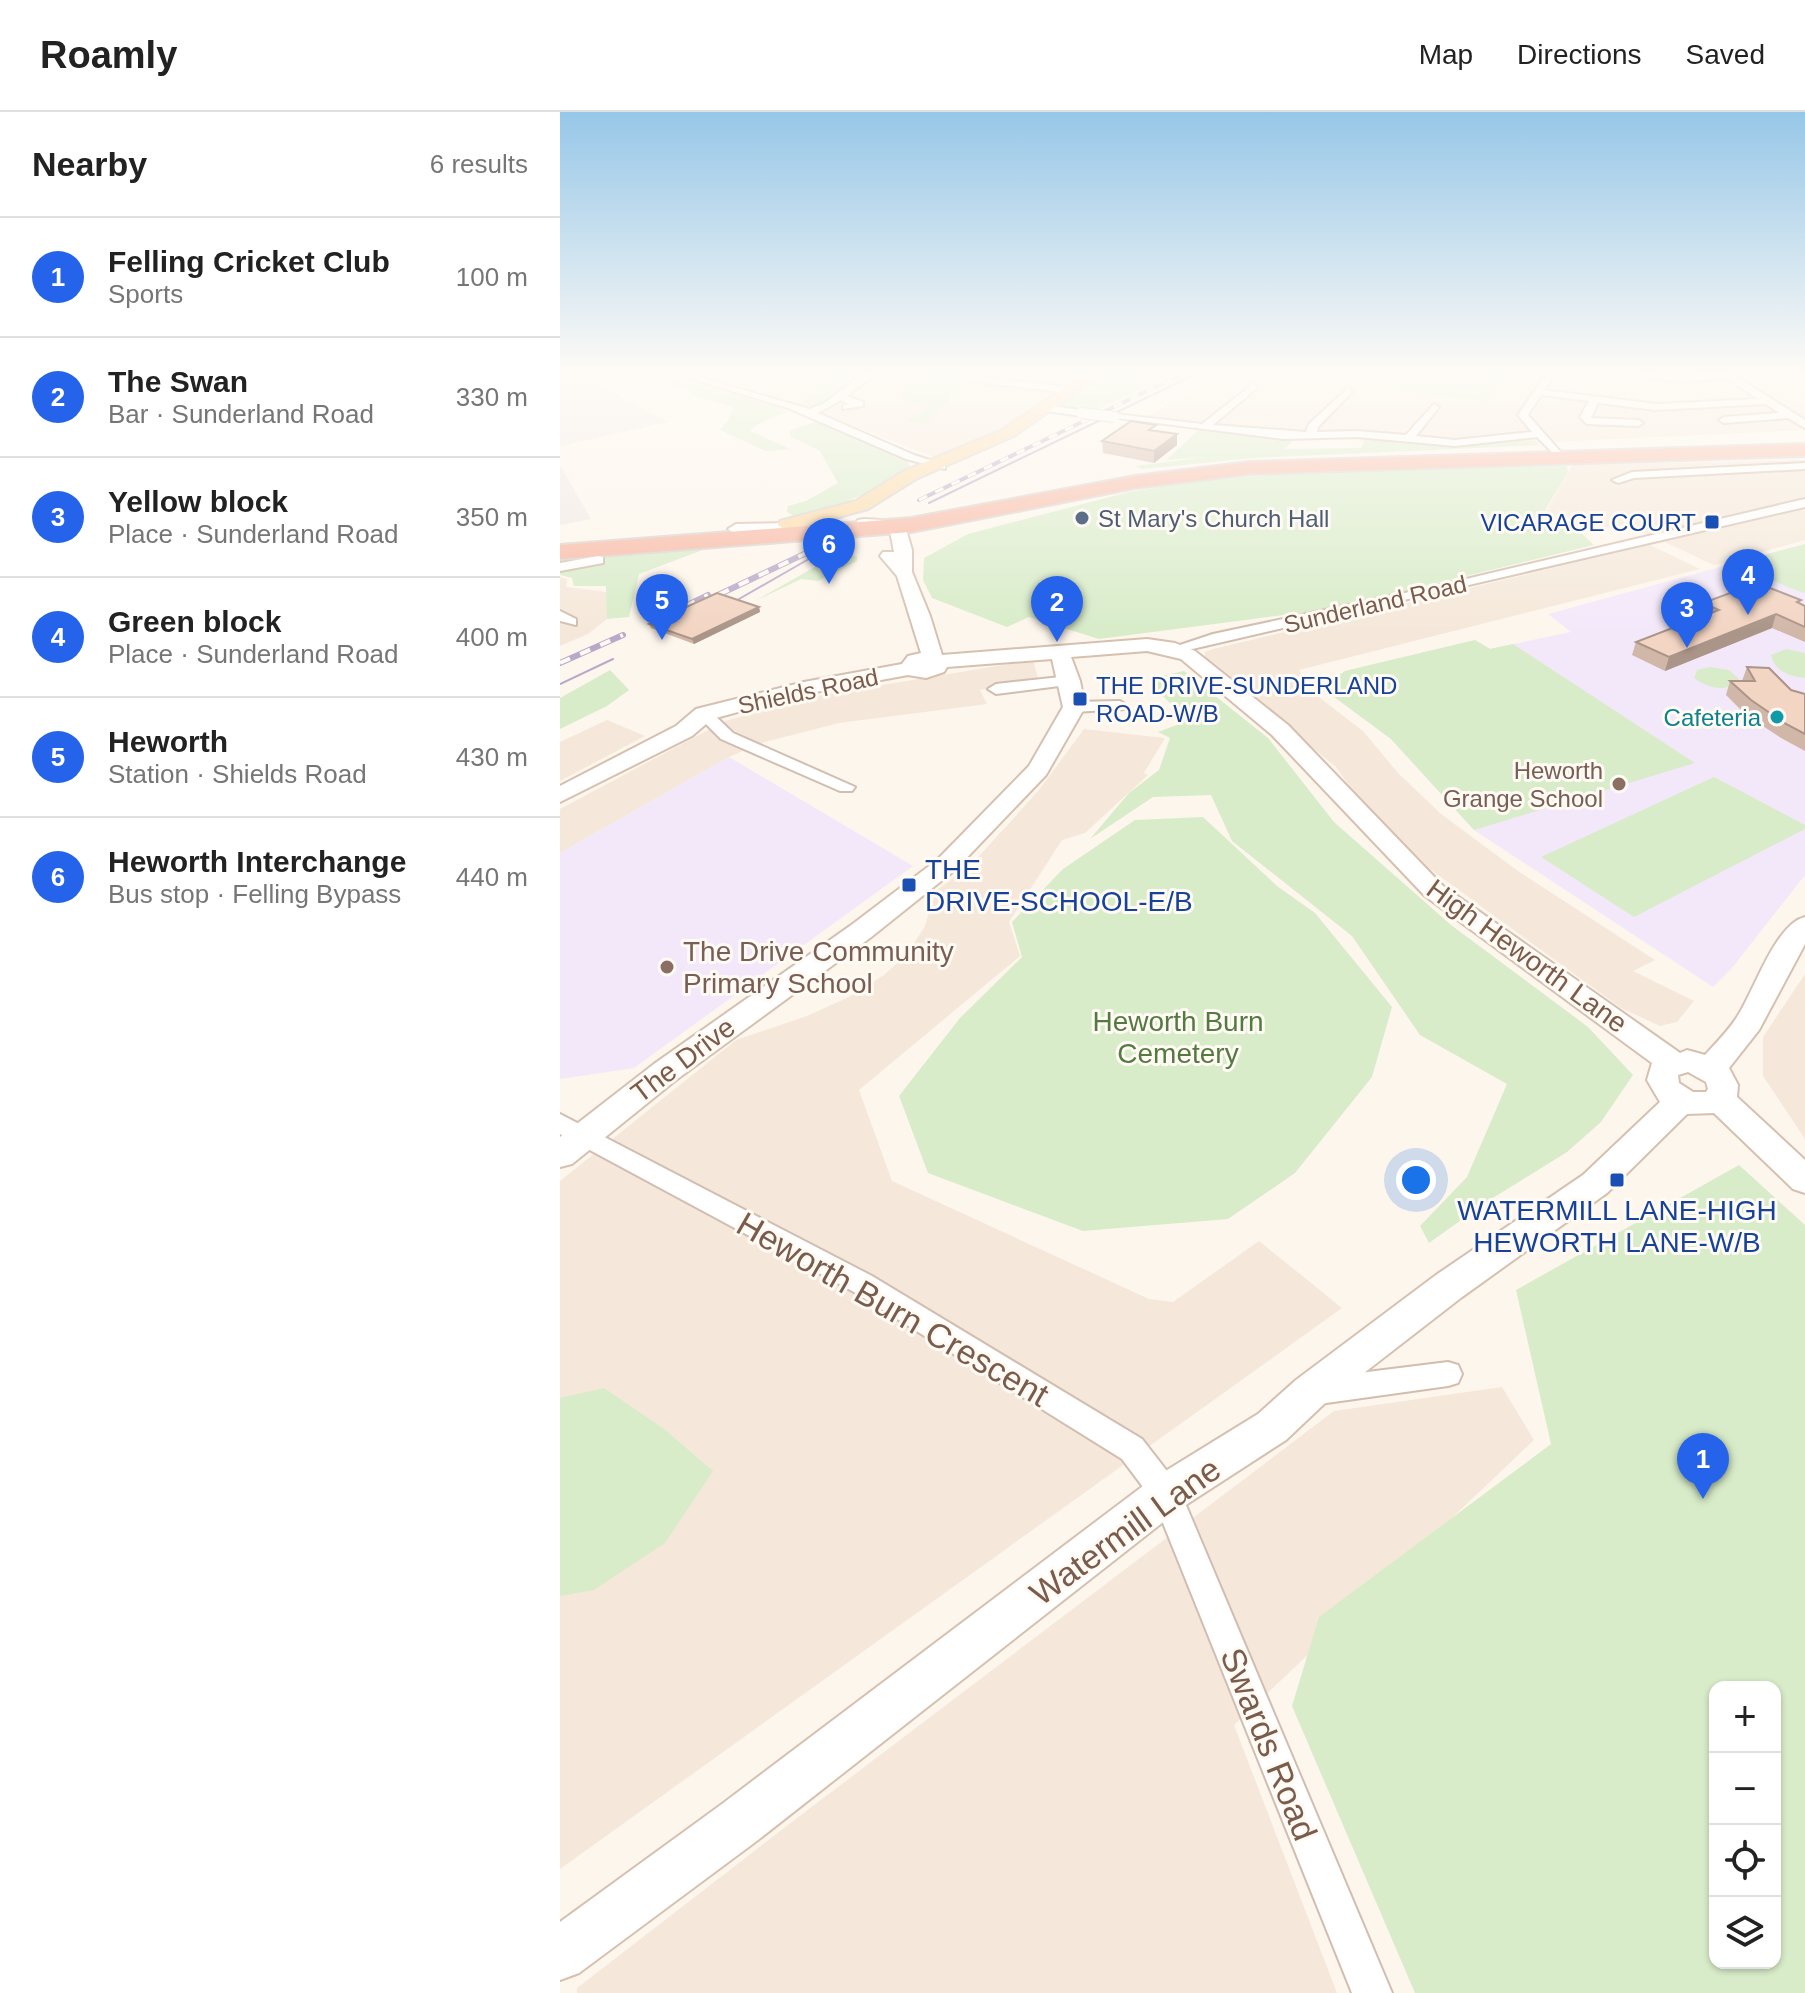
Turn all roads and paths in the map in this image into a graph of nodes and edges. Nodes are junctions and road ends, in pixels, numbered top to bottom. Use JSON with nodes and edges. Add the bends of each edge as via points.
{"nodes":[{"id":1,"x":917,"y":458,"type":"edge"},
{"id":2,"x":956,"y":458,"type":"edge"},
{"id":3,"x":1334,"y":458,"type":"edge"},
{"id":4,"x":1396,"y":458,"type":"edge"},
{"id":5,"x":937,"y":466,"type":"junction"},
{"id":6,"x":1805,"y":466,"type":"edge"},
{"id":7,"x":1618,"y":480,"type":"dead end"},
{"id":8,"x":1068,"y":495,"type":"junction"},
{"id":9,"x":1805,"y":503,"type":"edge"},
{"id":10,"x":980,"y":514,"type":"junction"},
{"id":11,"x":952,"y":520,"type":"junction"},
{"id":12,"x":886,"y":522,"type":"junction"},
{"id":13,"x":736,"y":529,"type":"junction"},
{"id":14,"x":560,"y":544,"type":"edge"},
{"id":15,"x":560,"y":552,"type":"edge"},
{"id":16,"x":598,"y":560,"type":"dead end"},
{"id":17,"x":560,"y":567,"type":"edge"},
{"id":18,"x":1175,"y":649,"type":"junction"},
{"id":19,"x":1060,"y":653,"type":"junction"},
{"id":20,"x":925,"y":662,"type":"junction"},
{"id":21,"x":996,"y":689,"type":"dead end"},
{"id":22,"x":1072,"y":694,"type":"junction"},
{"id":23,"x":1120,"y":706,"type":"dead end"},
{"id":24,"x":704,"y":714,"type":"junction"},
{"id":25,"x":846,"y":787,"type":"dead end"},
{"id":26,"x":560,"y":795,"type":"edge"},
{"id":27,"x":1805,"y":925,"type":"edge"},
{"id":28,"x":1696,"y":1083,"type":"junction"},
{"id":29,"x":560,"y":1123,"type":"edge"},
{"id":30,"x":583,"y":1136,"type":"junction"},
{"id":31,"x":560,"y":1155,"type":"edge"},
{"id":32,"x":1805,"y":1180,"type":"edge"},
{"id":33,"x":1448,"y":1374,"type":"dead end"},
{"id":34,"x":1310,"y":1392,"type":"junction"},
{"id":35,"x":1166,"y":1494,"type":"junction"},
{"id":36,"x":560,"y":1954,"type":"edge"},
{"id":37,"x":1372,"y":1993,"type":"edge"}],
"edges":[{"from":1,"to":5,"type":"street"},
{"from":2,"to":5,"type":"main road"},
{"from":3,"to":12,"type":"highway","via":[[1229,463],[1120,477]]},
{"from":4,"to":8,"type":"highway","via":[[1249,468]]},
{"from":5,"to":12,"type":"main road","via":[[902,485]]},
{"from":6,"to":7,"type":"street"},
{"from":8,"to":10,"type":"highway"},
{"from":8,"to":11,"type":"highway","via":[[1005,514]]},
{"from":9,"to":18,"type":"street","name":"Sunderland Road"},
{"from":10,"to":11,"type":"highway"},
{"from":10,"to":12,"type":"main road"},
{"from":11,"to":12,"type":"highway"},
{"from":12,"to":13,"type":"highway"},
{"from":12,"to":13,"type":"street"},
{"from":12,"to":15,"type":"highway","via":[[839,531]]},
{"from":12,"to":20,"type":"street","via":[[923,622]]},
{"from":13,"to":14,"type":"highway"},
{"from":16,"to":17,"type":"street"},
{"from":18,"to":19,"type":"street","name":"Sunderland Road","via":[[1147,645]]},
{"from":18,"to":28,"type":"street","name":"High Heworth Lane","via":[[1280,730],[1434,891]]},
{"from":19,"to":20,"type":"street","name":"Sunderland Road"},
{"from":19,"to":22,"type":"street"},
{"from":20,"to":24,"type":"street","name":"Shields Road"},
{"from":21,"to":22,"type":"street"},
{"from":22,"to":23,"type":"street"},
{"from":22,"to":30,"type":"street","name":"The Drive","via":[[1038,770],[946,865]]},
{"from":24,"to":25,"type":"street","via":[[727,736]]},
{"from":24,"to":26,"type":"street","via":[[684,731]]},
{"from":27,"to":28,"type":"street","name":"Watermill Lane","via":[[1749,1023]]},
{"from":28,"to":32,"type":"street","name":"High Heworth Lane"},
{"from":28,"to":34,"type":"street","name":"Watermill Lane","via":[[1595,1184]]},
{"from":29,"to":30,"type":"street","name":"Heworth Burn Crescent"},
{"from":30,"to":31,"type":"street","name":"The Drive"},
{"from":30,"to":35,"type":"street","name":"Heworth Burn Crescent","via":[[863,1284],[1132,1449]]},
{"from":33,"to":34,"type":"street"},
{"from":34,"to":35,"type":"street","name":"Watermill Lane","via":[[1272,1427]]},
{"from":35,"to":36,"type":"street","name":"Watermill Lane"},
{"from":35,"to":37,"type":"street","name":"Swards Road"}]}
